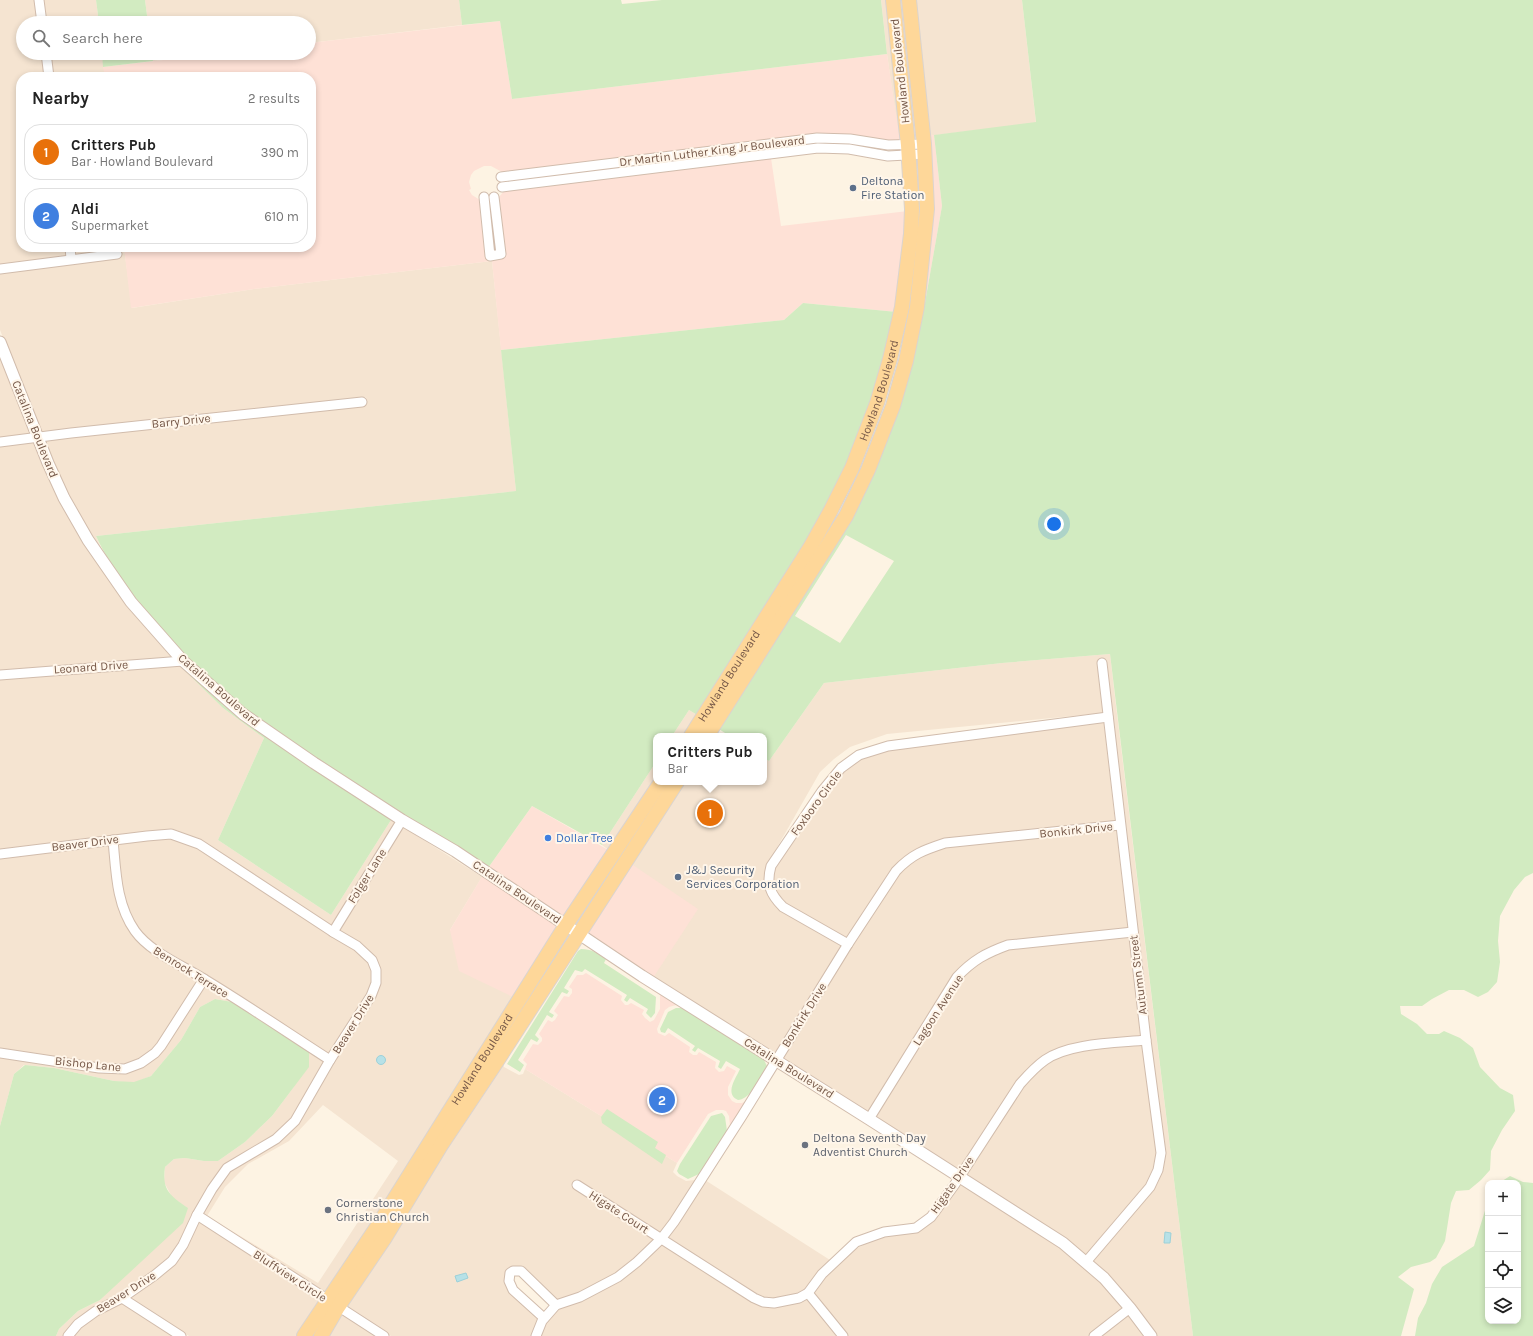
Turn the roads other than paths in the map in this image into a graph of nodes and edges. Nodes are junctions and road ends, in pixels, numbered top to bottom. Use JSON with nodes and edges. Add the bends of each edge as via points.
{"nodes":[{"id":1,"x":40,"y":0,"type":"edge"},
{"id":2,"x":893,"y":0,"type":"edge"},
{"id":3,"x":909,"y":0,"type":"edge"},
{"id":4,"x":41,"y":16,"type":"edge"},
{"id":5,"x":47,"y":60,"type":"edge"},
{"id":6,"x":48,"y":72,"type":"edge"},
{"id":7,"x":924,"y":149,"type":"junction"},
{"id":8,"x":908,"y":150,"type":"junction"},
{"id":9,"x":623,"y":162,"type":"junction"},
{"id":10,"x":624,"y":172,"type":"junction"},
{"id":11,"x":501,"y":177,"type":"dead end"},
{"id":12,"x":502,"y":187,"type":"dead end"},
{"id":13,"x":484,"y":197,"type":"dead end"},
{"id":14,"x":494,"y":197,"type":"dead end"},
{"id":15,"x":70,"y":252,"type":"edge"},
{"id":16,"x":117,"y":254,"type":"dead end"},
{"id":17,"x":71,"y":259,"type":"junction"},
{"id":18,"x":0,"y":269,"type":"edge"},
{"id":19,"x":0,"y":342,"type":"edge"},
{"id":20,"x":362,"y":402,"type":"dead end"},
{"id":21,"x":38,"y":438,"type":"junction"},
{"id":22,"x":0,"y":442,"type":"edge"},
{"id":23,"x":182,"y":661,"type":"junction"},
{"id":24,"x":1102,"y":663,"type":"dead end"},
{"id":25,"x":0,"y":675,"type":"edge"},
{"id":26,"x":1108,"y":717,"type":"junction"},
{"id":27,"x":693,"y":733,"type":"edge"},
{"id":28,"x":709,"y":733,"type":"edge"},
{"id":29,"x":659,"y":785,"type":"edge"},
{"id":30,"x":675,"y":785,"type":"edge"},
{"id":31,"x":402,"y":820,"type":"junction"},
{"id":32,"x":1120,"y":825,"type":"junction"},
{"id":33,"x":113,"y":840,"type":"junction"},
{"id":34,"x":0,"y":854,"type":"edge"},
{"id":35,"x":566,"y":925,"type":"junction"},
{"id":36,"x":333,"y":932,"type":"junction"},
{"id":37,"x":1133,"y":932,"type":"junction"},
{"id":38,"x":578,"y":934,"type":"junction"},
{"id":39,"x":848,"y":944,"type":"junction"},
{"id":40,"x":204,"y":978,"type":"junction"},
{"id":41,"x":1146,"y":1040,"type":"junction"},
{"id":42,"x":0,"y":1053,"type":"edge"},
{"id":43,"x":330,"y":1060,"type":"junction"},
{"id":44,"x":776,"y":1060,"type":"junction"},
{"id":45,"x":869,"y":1119,"type":"junction"},
{"id":46,"x":959,"y":1177,"type":"junction"},
{"id":47,"x":577,"y":1185,"type":"dead end"},
{"id":48,"x":197,"y":1215,"type":"junction"},
{"id":49,"x":661,"y":1239,"type":"junction"},
{"id":50,"x":1086,"y":1262,"type":"junction"},
{"id":51,"x":808,"y":1293,"type":"junction"},
{"id":52,"x":122,"y":1298,"type":"junction"},
{"id":53,"x":332,"y":1304,"type":"junction"},
{"id":54,"x":556,"y":1305,"type":"junction"},
{"id":55,"x":1130,"y":1308,"type":"junction"},
{"id":56,"x":544,"y":1318,"type":"junction"},
{"id":57,"x":68,"y":1336,"type":"edge"},
{"id":58,"x":181,"y":1336,"type":"edge"},
{"id":59,"x":304,"y":1336,"type":"edge"},
{"id":60,"x":321,"y":1336,"type":"edge"},
{"id":61,"x":384,"y":1336,"type":"edge"},
{"id":62,"x":536,"y":1336,"type":"edge"},
{"id":63,"x":843,"y":1336,"type":"edge"},
{"id":64,"x":1094,"y":1336,"type":"edge"},
{"id":65,"x":1151,"y":1336,"type":"edge"}],
"edges":[{"from":1,"to":4,"type":"street"},
{"from":2,"to":8,"type":"main road","name":"Howland Boulevard"},
{"from":3,"to":7,"type":"main road","name":"Howland Boulevard"},
{"from":5,"to":6,"type":"street"},
{"from":7,"to":8,"type":"street"},
{"from":7,"to":28,"type":"main road","name":"Howland Boulevard","via":[[927,210],[917,307],[906,361],[893,406],[868,470],[846,516]]},
{"from":8,"to":9,"type":"street","name":"Dr Martin Luther King Jr Boulevard","via":[[850,139],[818,138]]},
{"from":8,"to":10,"type":"street","name":"Dr Martin Luther King Jr Boulevard","via":[[888,156],[849,149],[818,148]]},
{"from":8,"to":27,"type":"main road","name":"Howland Boulevard","via":[[911,234],[902,307],[877,403],[852,468],[832,510]]},
{"from":9,"to":10,"type":"street"},
{"from":9,"to":11,"type":"street","name":"Dr Martin Luther King Jr Boulevard"},
{"from":10,"to":12,"type":"street","name":"Dr Martin Luther King Jr Boulevard"},
{"from":13,"to":14,"type":"street","via":[[490,256],[501,254]]},
{"from":15,"to":17,"type":"street"},
{"from":16,"to":17,"type":"street"},
{"from":17,"to":18,"type":"street"},
{"from":19,"to":21,"type":"street","name":"Catalina Boulevard"},
{"from":20,"to":21,"type":"street","name":"Barry Drive"},
{"from":21,"to":22,"type":"street","name":"Barry Drive"},
{"from":21,"to":23,"type":"street","name":"Catalina Boulevard","via":[[64,498],[88,540],[131,602]]},
{"from":23,"to":25,"type":"street","name":"Leonard Drive"},
{"from":23,"to":31,"type":"street","name":"Catalina Boulevard","via":[[243,714]]},
{"from":24,"to":26,"type":"street","name":"Autumn Street"},
{"from":26,"to":32,"type":"street","name":"Autumn Street"},
{"from":26,"to":39,"type":"street","name":"Foxboro Circle","via":[[888,746],[859,755],[841,768],[822,791],[771,866],[769,875],[770,890],[783,907]]},
{"from":29,"to":35,"type":"main road","name":"Howland Boulevard"},
{"from":30,"to":38,"type":"main road","name":"Howland Boulevard"},
{"from":31,"to":35,"type":"street","name":"Catalina Boulevard","via":[[455,851]]},
{"from":31,"to":36,"type":"street","name":"Folger Lane"},
{"from":32,"to":37,"type":"street","name":"Autumn Street"},
{"from":32,"to":39,"type":"street","name":"Bonkirk Drive","via":[[945,843],[920,851],[896,871]]},
{"from":33,"to":34,"type":"street","name":"Beaver Drive"},
{"from":33,"to":36,"type":"street","name":"Beaver Drive","via":[[171,834],[199,844]]},
{"from":33,"to":40,"type":"street","name":"Benrock Terrace","via":[[119,896],[135,931],[148,945]]},
{"from":35,"to":38,"type":"street","name":"Catalina Boulevard"},
{"from":35,"to":53,"type":"main road","name":"Howland Boulevard","via":[[375,1230]]},
{"from":36,"to":43,"type":"street","name":"Beaver Drive","via":[[357,946],[372,960],[376,970],[376,983],[372,996]]},
{"from":37,"to":41,"type":"street","name":"Autumn Street"},
{"from":37,"to":45,"type":"street","name":"Lagoon Avenue","via":[[1008,946],[988,952],[966,967],[957,977]]},
{"from":38,"to":44,"type":"street","name":"Catalina Boulevard"},
{"from":38,"to":53,"type":"main road","name":"Howland Boulevard","via":[[441,1145],[384,1239]]},
{"from":39,"to":44,"type":"street","name":"Bonkirk Drive"},
{"from":40,"to":42,"type":"street","name":"Bishop Lane","via":[[161,1046],[136,1065],[125,1069],[99,1068]]},
{"from":40,"to":43,"type":"street","name":"Benrock Terrace"},
{"from":41,"to":46,"type":"street","name":"Higate Drive","via":[[1073,1048],[1046,1060],[1031,1071],[1020,1084]]},
{"from":41,"to":50,"type":"street","name":"Autumn Street","via":[[1161,1153],[1158,1170],[1150,1187]]},
{"from":43,"to":48,"type":"street","name":"Beaver Drive","via":[[295,1121],[276,1139],[227,1168]]},
{"from":44,"to":45,"type":"street","name":"Catalina Boulevard"},
{"from":44,"to":49,"type":"street","name":"Bonkirk Drive"},
{"from":45,"to":46,"type":"street","name":"Catalina Boulevard"},
{"from":46,"to":50,"type":"street","name":"Catalina Boulevard","via":[[1063,1243]]},
{"from":46,"to":51,"type":"street","name":"Higate Drive","via":[[926,1221],[916,1228],[884,1232],[856,1242],[822,1274]]},
{"from":47,"to":49,"type":"street","name":"Higate Court"},
{"from":48,"to":52,"type":"street","name":"Beaver Drive","via":[[183,1245],[172,1261]]},
{"from":48,"to":53,"type":"street","name":"Bluffview Circle"},
{"from":49,"to":51,"type":"street","via":[[763,1302],[789,1301]]},
{"from":49,"to":54,"type":"street","name":"Bonkirk Drive","via":[[618,1277],[580,1297]]},
{"from":50,"to":55,"type":"street","name":"Catalina Boulevard"},
{"from":51,"to":63,"type":"street"},
{"from":52,"to":57,"type":"street","name":"Beaver Drive","via":[[96,1310]]},
{"from":52,"to":58,"type":"street"},
{"from":53,"to":59,"type":"main road","name":"Howland Boulevard"},
{"from":53,"to":60,"type":"main road","name":"Howland Boulevard"},
{"from":53,"to":61,"type":"street","name":"Bluffview Circle"},
{"from":54,"to":56,"type":"street","name":"Bonkirk Drive"},
{"from":54,"to":56,"type":"street","via":[[521,1271],[510,1273],[508,1281],[513,1290]]},
{"from":55,"to":64,"type":"street"},
{"from":55,"to":65,"type":"street","name":"Catalina Boulevard"},
{"from":56,"to":62,"type":"street","name":"Bonkirk Drive"}]}
